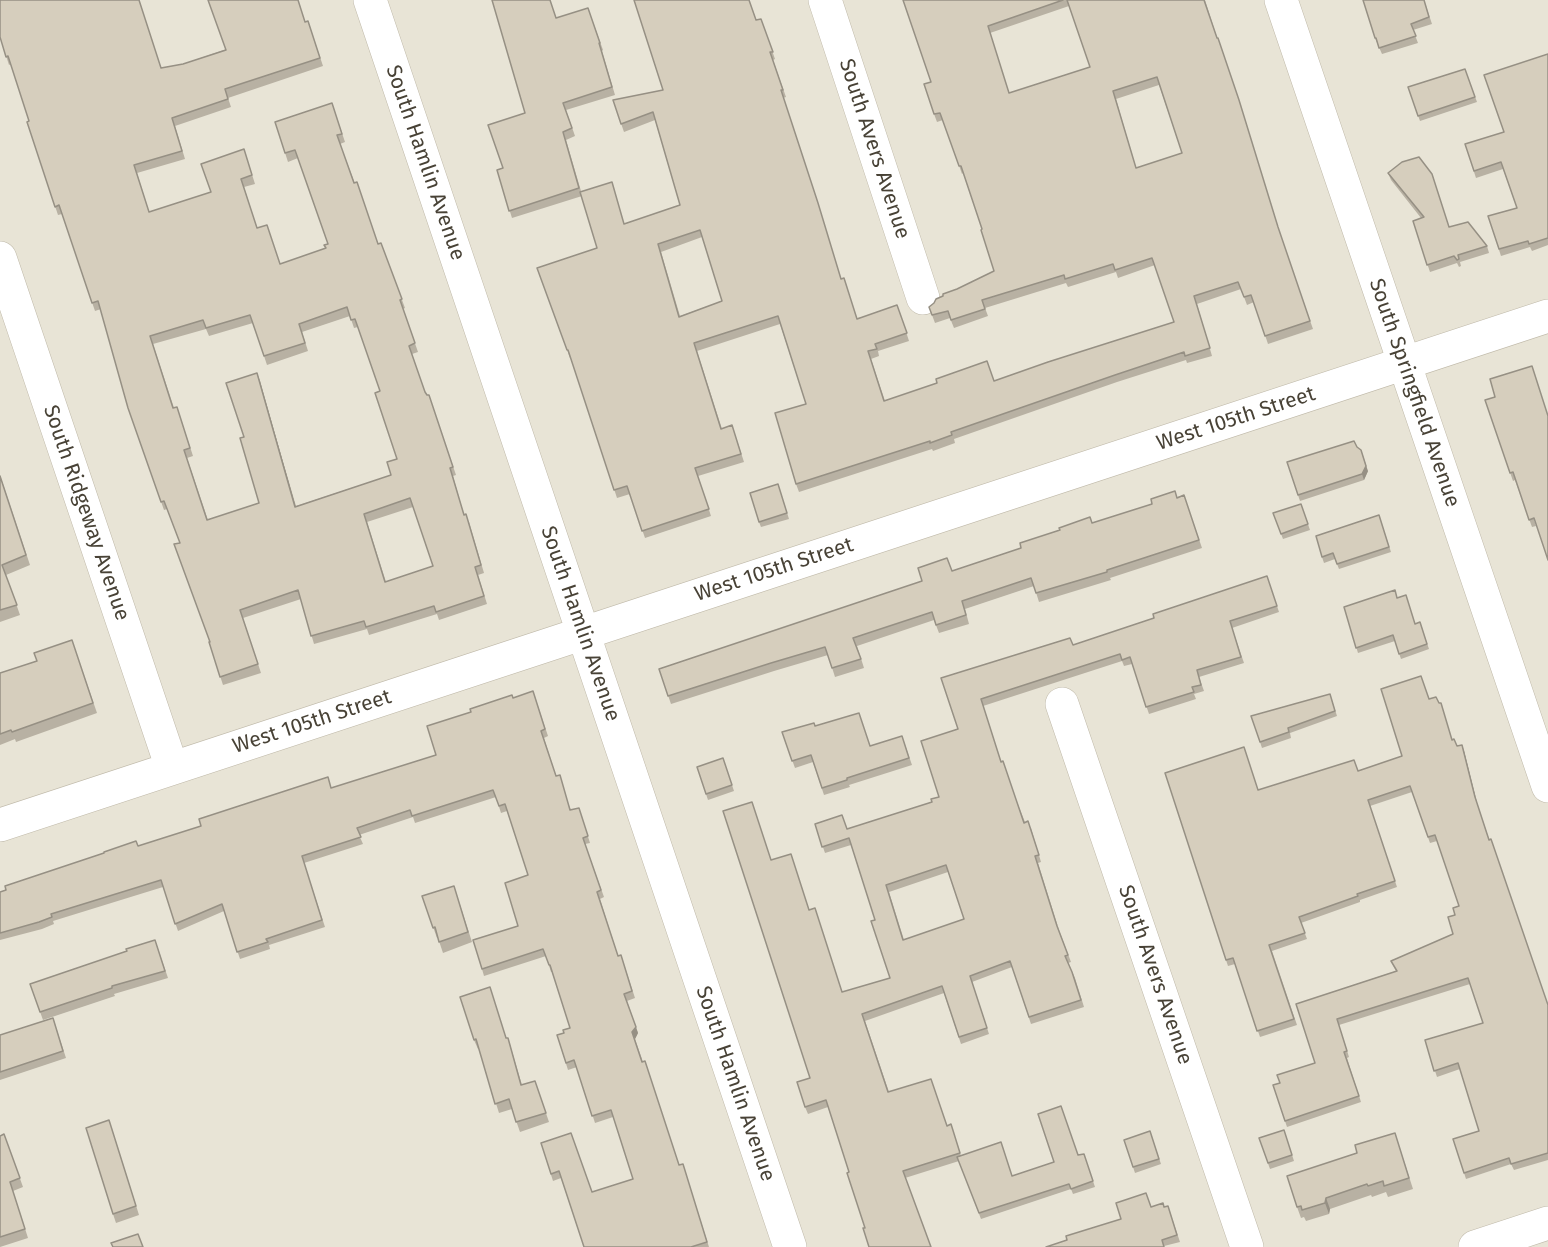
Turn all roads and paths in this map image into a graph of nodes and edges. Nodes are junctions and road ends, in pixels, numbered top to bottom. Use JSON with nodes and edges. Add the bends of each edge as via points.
{"nodes":[{"id":1,"x":370,"y":0,"type":"edge"},
{"id":2,"x":825,"y":0,"type":"edge"},
{"id":3,"x":1281,"y":0,"type":"edge"},
{"id":4,"x":0,"y":258,"type":"edge"},
{"id":5,"x":923,"y":298,"type":"dead end"},
{"id":6,"x":1548,"y":316,"type":"edge"},
{"id":7,"x":1404,"y":363,"type":"junction"},
{"id":8,"x":583,"y":633,"type":"junction"},
{"id":9,"x":1062,"y":704,"type":"dead end"},
{"id":10,"x":172,"y":768,"type":"junction"},
{"id":11,"x":1548,"y":786,"type":"edge"},
{"id":12,"x":0,"y":825,"type":"edge"},
{"id":13,"x":1548,"y":1223,"type":"edge"},
{"id":14,"x":790,"y":1247,"type":"edge"},
{"id":15,"x":1247,"y":1247,"type":"edge"},
{"id":16,"x":1475,"y":1247,"type":"edge"}],
"edges":[{"from":1,"to":8,"type":"street","name":"South Hamlin Avenue"},
{"from":2,"to":5,"type":"street","name":"South Avers Avenue"},
{"from":3,"to":7,"type":"street","name":"South Springfield Avenue"},
{"from":4,"to":10,"type":"street","name":"South Ridgeway Avenue"},
{"from":6,"to":7,"type":"street","name":"West 105th Street"},
{"from":7,"to":8,"type":"street","name":"West 105th Street"},
{"from":7,"to":11,"type":"street","name":"South Springfield Avenue"},
{"from":8,"to":10,"type":"street","name":"West 105th Street"},
{"from":8,"to":14,"type":"street","name":"South Hamlin Avenue"},
{"from":9,"to":15,"type":"street","name":"South Avers Avenue"},
{"from":10,"to":12,"type":"street","name":"West 105th Street"},
{"from":13,"to":16,"type":"street"}]}
